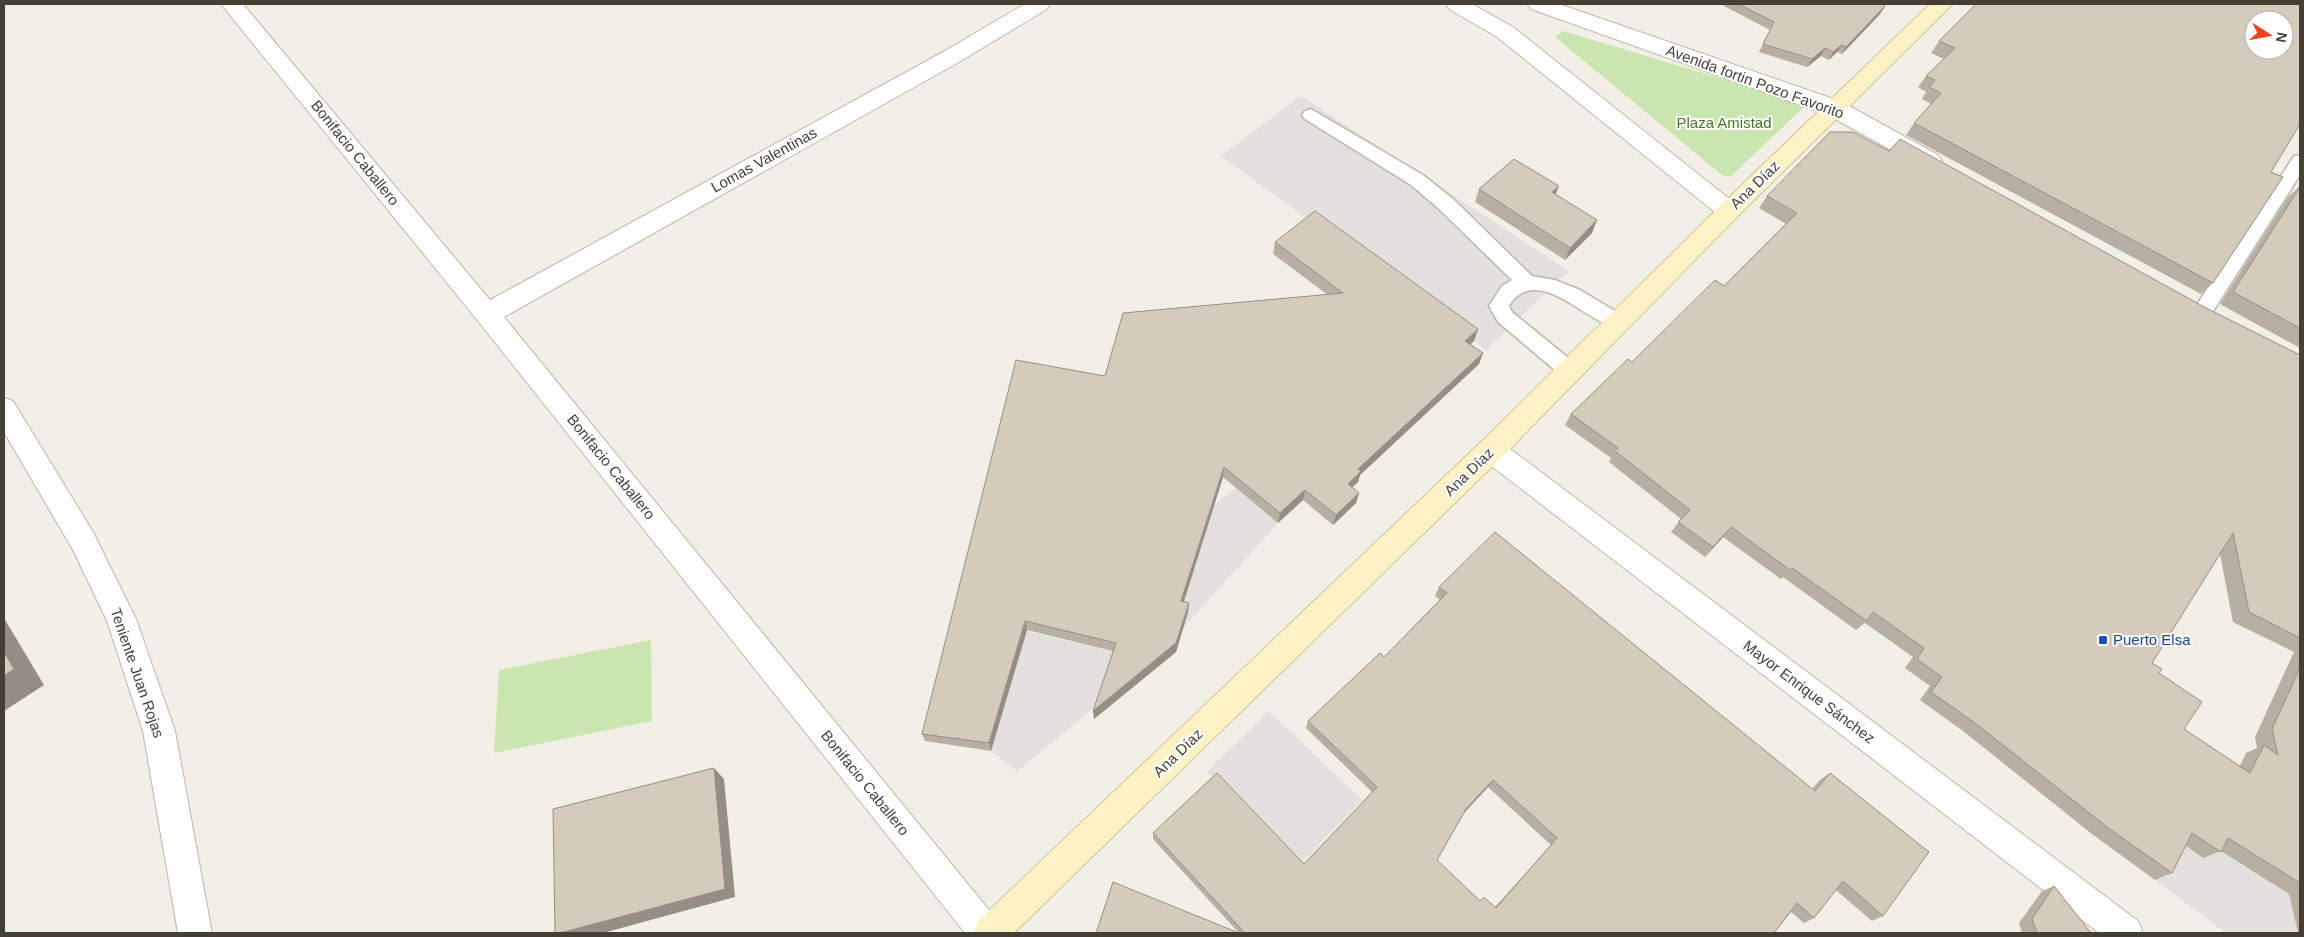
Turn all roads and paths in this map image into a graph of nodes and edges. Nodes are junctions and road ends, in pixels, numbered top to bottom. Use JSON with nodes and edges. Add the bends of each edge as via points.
{"nodes":[{"id":1,"x":232,"y":4,"type":"edge"},
{"id":2,"x":1040,"y":4,"type":"edge"},
{"id":3,"x":1456,"y":4,"type":"edge"},
{"id":4,"x":1942,"y":4,"type":"edge"},
{"id":5,"x":1527,"y":17,"type":"edge"},
{"id":6,"x":1834,"y":108,"type":"junction"},
{"id":7,"x":1311,"y":116,"type":"dead end"},
{"id":8,"x":2300,"y":162,"type":"edge"},
{"id":9,"x":1946,"y":169,"type":"edge"},
{"id":10,"x":1730,"y":210,"type":"junction"},
{"id":11,"x":1526,"y":283,"type":"junction"},
{"id":12,"x":2203,"y":311,"type":"edge"},
{"id":13,"x":487,"y":314,"type":"junction"},
{"id":14,"x":1618,"y":322,"type":"junction"},
{"id":15,"x":1570,"y":371,"type":"junction"},
{"id":16,"x":4,"y":409,"type":"edge"},
{"id":17,"x":1491,"y":450,"type":"junction"},
{"id":18,"x":195,"y":933,"type":"edge"},
{"id":19,"x":986,"y":933,"type":"edge"},
{"id":20,"x":990,"y":933,"type":"edge"},
{"id":21,"x":2126,"y":933,"type":"edge"}],
"edges":[{"from":1,"to":13,"type":"street","name":"Bonifacio Caballero"},
{"from":2,"to":13,"type":"street","name":"Lomas Valentinas","via":[[951,57]]},
{"from":3,"to":5,"type":"street","name":"Avenida fortin Pozo Favorito"},
{"from":4,"to":6,"type":"main road","name":"Ana Díaz"},
{"from":5,"to":6,"type":"street","name":"Avenida fortin Pozo Favorito"},
{"from":5,"to":10,"type":"street","name":"Avenida fortin Pozo Favorito"},
{"from":6,"to":9,"type":"street","name":"Avenida fortin Pozo Favorito"},
{"from":6,"to":10,"type":"main road","name":"Ana Díaz"},
{"from":7,"to":11,"type":"lane","via":[[1417,180],[1445,203]]},
{"from":8,"to":12,"type":"lane"},
{"from":10,"to":14,"type":"main road","name":"Ana Díaz"},
{"from":11,"to":14,"type":"lane","via":[[1574,294]]},
{"from":11,"to":15,"type":"lane","via":[[1516,285],[1504,295],[1499,306],[1505,317]]},
{"from":13,"to":19,"type":"street","name":"Bonifacio Caballero"},
{"from":14,"to":15,"type":"main road","name":"Ana Díaz"},
{"from":15,"to":17,"type":"main road","name":"Ana Díaz"},
{"from":16,"to":18,"type":"street","name":"Teniente Juan Rojas","via":[[83,541],[121,619],[158,731]]},
{"from":17,"to":20,"type":"main road","name":"Ana Díaz"},
{"from":17,"to":21,"type":"street","name":"Mayor Enrique Sánchez"}]}
